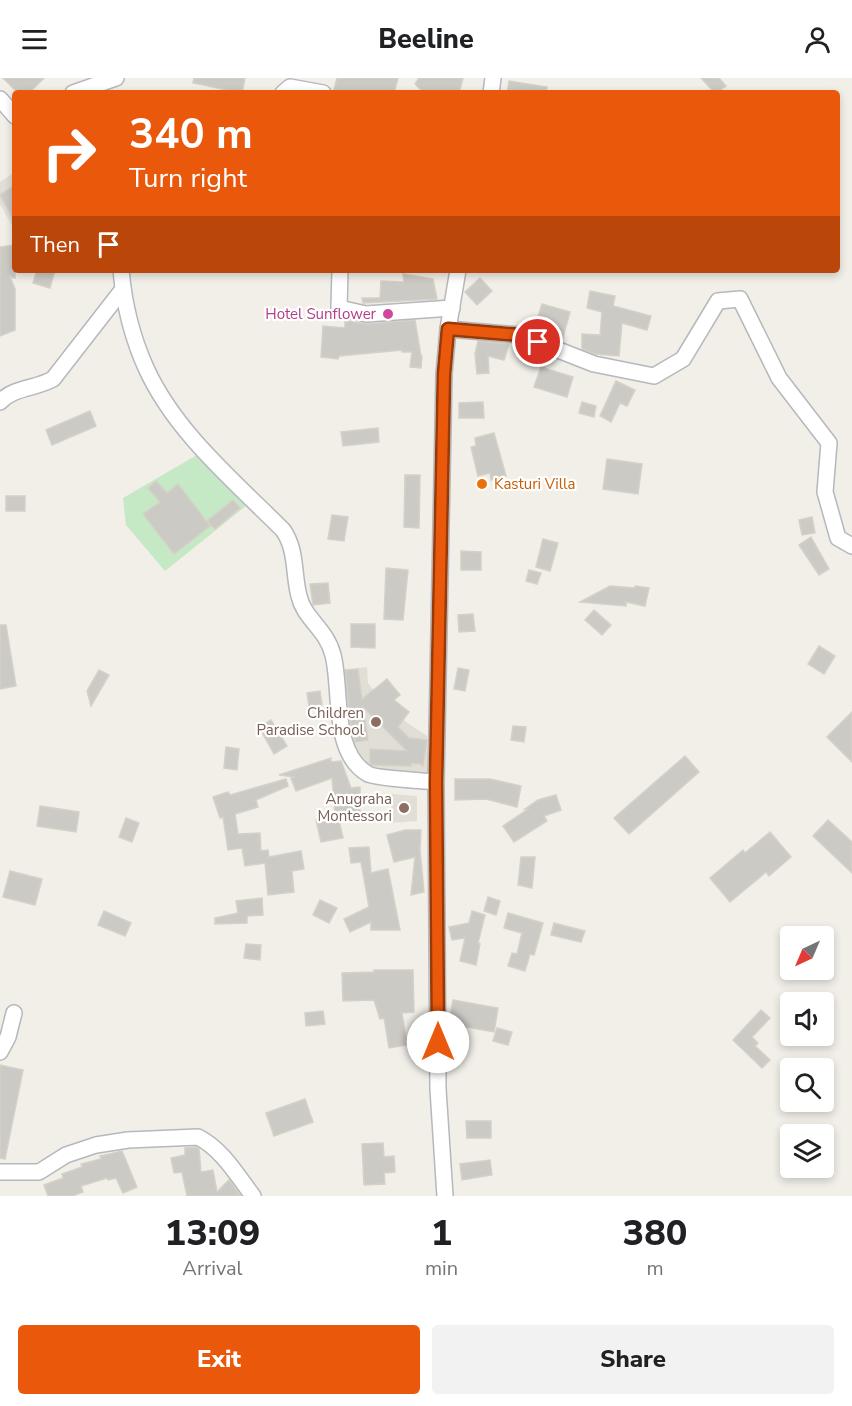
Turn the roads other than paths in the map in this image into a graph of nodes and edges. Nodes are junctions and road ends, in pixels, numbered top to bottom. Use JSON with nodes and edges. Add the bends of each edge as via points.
{"nodes":[{"id":1,"x":116,"y":78,"type":"edge"},
{"id":2,"x":82,"y":90,"type":"edge"},
{"id":3,"x":287,"y":90,"type":"edge"},
{"id":4,"x":307,"y":90,"type":"edge"},
{"id":5,"x":0,"y":99,"type":"edge"},
{"id":6,"x":12,"y":113,"type":"edge"},
{"id":7,"x":121,"y":273,"type":"edge"},
{"id":8,"x":340,"y":273,"type":"edge"},
{"id":9,"x":458,"y":273,"type":"edge"},
{"id":10,"x":123,"y":289,"type":"junction"},
{"id":11,"x":452,"y":308,"type":"junction"},
{"id":12,"x":448,"y":329,"type":"junction"},
{"id":13,"x":0,"y":402,"type":"edge"},
{"id":14,"x":852,"y":546,"type":"edge"},
{"id":15,"x":436,"y":782,"type":"junction"},
{"id":16,"x":14,"y":1013,"type":"dead end"},
{"id":17,"x":0,"y":1052,"type":"edge"},
{"id":18,"x":0,"y":1172,"type":"edge"},
{"id":19,"x":253,"y":1196,"type":"edge"},
{"id":20,"x":445,"y":1196,"type":"edge"}],
"edges":[{"from":1,"to":2,"type":"street"},
{"from":3,"to":4,"type":"street"},
{"from":5,"to":6,"type":"street"},
{"from":7,"to":10,"type":"street"},
{"from":8,"to":11,"type":"street","via":[[339,308],[366,314]]},
{"from":9,"to":11,"type":"street"},
{"from":10,"to":13,"type":"street","via":[[53,379],[13,391]]},
{"from":10,"to":15,"type":"street","via":[[132,332],[146,369],[178,421],[290,540],[304,610],[328,639],[334,658],[343,740],[352,760],[369,775]]},
{"from":11,"to":12,"type":"street"},
{"from":12,"to":14,"type":"street","via":[[520,335],[594,364],[654,376],[683,359],[718,301],[740,299],[779,378],[829,443],[825,492],[838,538]]},
{"from":12,"to":15,"type":"street"},
{"from":15,"to":20,"type":"street","via":[[438,1089]]},
{"from":16,"to":17,"type":"street"},
{"from":18,"to":19,"type":"street","via":[[39,1172],[66,1155],[96,1145],[198,1137],[225,1159]]}]}
